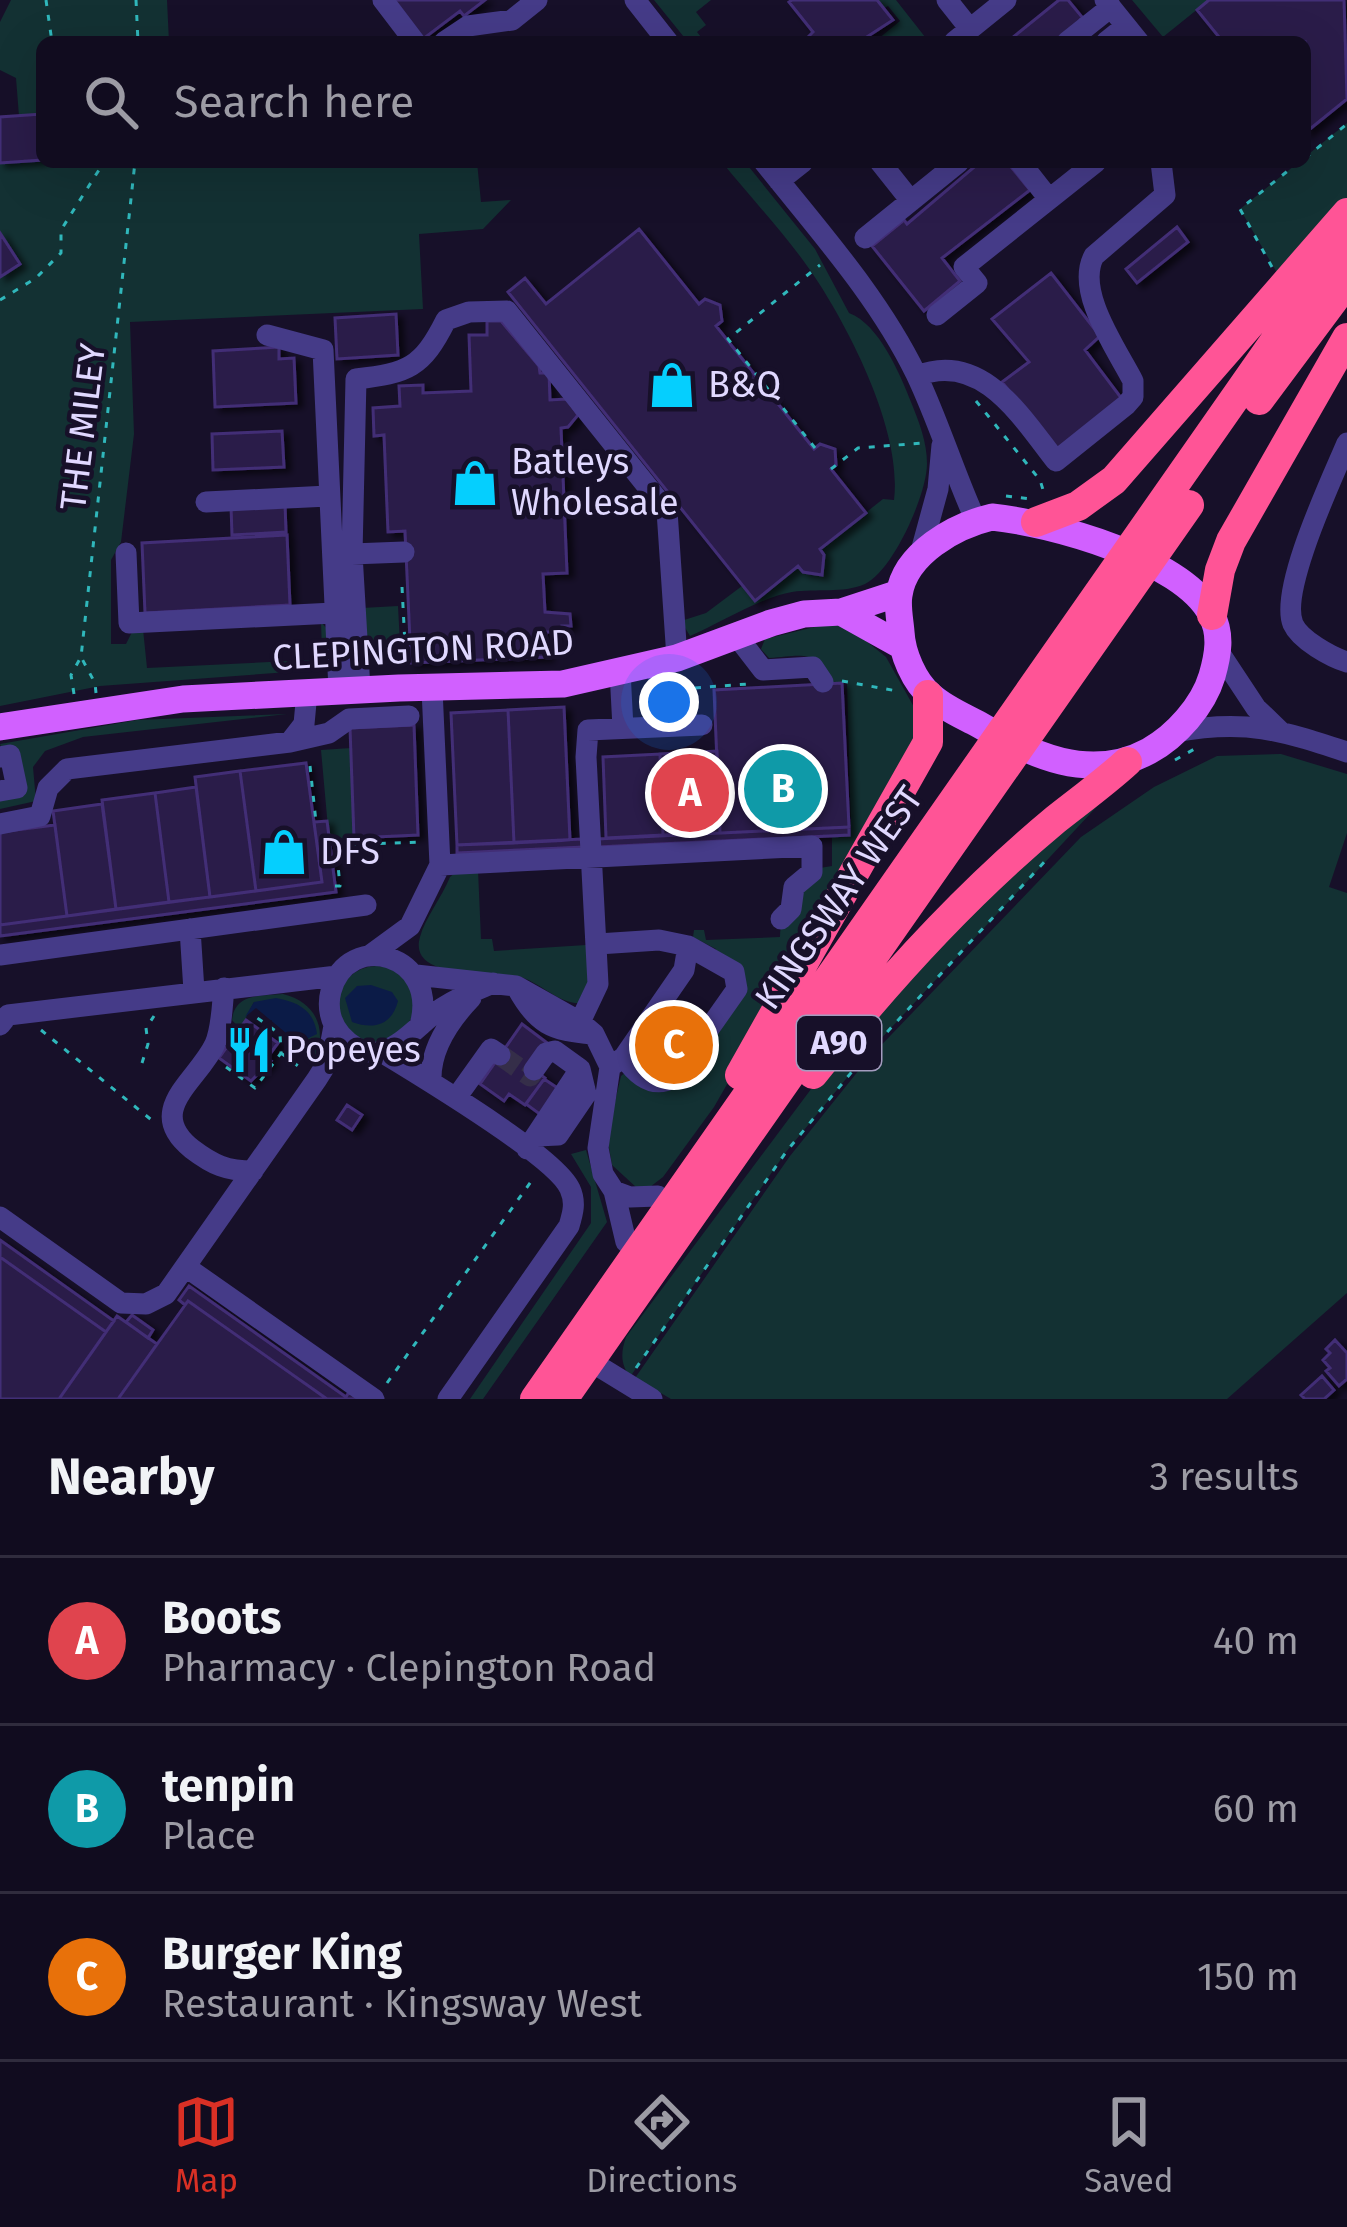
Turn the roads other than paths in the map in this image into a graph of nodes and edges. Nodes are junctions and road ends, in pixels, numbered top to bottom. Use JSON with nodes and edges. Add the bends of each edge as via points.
{"nodes":[{"id":1,"x":382,"y":0,"type":"edge"},
{"id":2,"x":537,"y":0,"type":"edge"},
{"id":3,"x":635,"y":0,"type":"edge"},
{"id":4,"x":947,"y":0,"type":"edge"},
{"id":5,"x":1006,"y":0,"type":"edge"},
{"id":6,"x":1108,"y":3,"type":"edge"},
{"id":7,"x":1132,"y":34,"type":"edge"},
{"id":8,"x":410,"y":36,"type":"edge"},
{"id":9,"x":453,"y":36,"type":"edge"},
{"id":10,"x":663,"y":36,"type":"edge"},
{"id":11,"x":962,"y":36,"type":"edge"},
{"id":12,"x":1073,"y":36,"type":"edge"},
{"id":13,"x":769,"y":168,"type":"edge"},
{"id":14,"x":795,"y":168,"type":"edge"},
{"id":15,"x":885,"y":168,"type":"edge"},
{"id":16,"x":951,"y":168,"type":"edge"},
{"id":17,"x":1025,"y":168,"type":"edge"},
{"id":18,"x":1088,"y":168,"type":"edge"},
{"id":19,"x":1162,"y":168,"type":"edge"},
{"id":20,"x":779,"y":181,"type":"junction"},
{"id":21,"x":1049,"y":199,"type":"junction"},
{"id":22,"x":910,"y":201,"type":"junction"},
{"id":23,"x":1347,"y":213,"type":"edge"},
{"id":24,"x":865,"y":238,"type":"dead end"},
{"id":25,"x":1347,"y":247,"type":"edge"},
{"id":26,"x":1347,"y":282,"type":"edge"},
{"id":27,"x":938,"y":315,"type":"dead end"},
{"id":28,"x":267,"y":335,"type":"dead end"},
{"id":29,"x":1347,"y":338,"type":"edge"},
{"id":30,"x":916,"y":376,"type":"junction"},
{"id":31,"x":942,"y":442,"type":"junction"},
{"id":32,"x":1347,"y":443,"type":"edge"},
{"id":33,"x":328,"y":496,"type":"junction"},
{"id":34,"x":206,"y":502,"type":"dead end"},
{"id":35,"x":976,"y":521,"type":"junction"},
{"id":36,"x":1036,"y":522,"type":"junction"},
{"id":37,"x":404,"y":552,"type":"dead end"},
{"id":38,"x":126,"y":553,"type":"dead end"},
{"id":39,"x":352,"y":554,"type":"junction"},
{"id":40,"x":920,"y":556,"type":"junction"},
{"id":41,"x":899,"y":593,"type":"junction"},
{"id":42,"x":842,"y":612,"type":"junction"},
{"id":43,"x":334,"y":614,"type":"junction"},
{"id":44,"x":1212,"y":615,"type":"junction"},
{"id":45,"x":736,"y":635,"type":"junction"},
{"id":46,"x":902,"y":646,"type":"junction"},
{"id":47,"x":1219,"y":652,"type":"junction"},
{"id":48,"x":668,"y":660,"type":"junction"},
{"id":49,"x":1347,"y":662,"type":"edge"},
{"id":50,"x":620,"y":671,"type":"junction"},
{"id":51,"x":823,"y":682,"type":"road end"},
{"id":52,"x":432,"y":689,"type":"junction"},
{"id":53,"x":350,"y":690,"type":"junction"},
{"id":54,"x":307,"y":692,"type":"junction"},
{"id":55,"x":918,"y":694,"type":"junction"},
{"id":56,"x":410,"y":716,"type":"dead end"},
{"id":57,"x":702,"y":725,"type":"dead end"},
{"id":58,"x":0,"y":727,"type":"edge"},
{"id":59,"x":661,"y":727,"type":"junction"},
{"id":60,"x":623,"y":728,"type":"junction"},
{"id":61,"x":1280,"y":731,"type":"junction"},
{"id":62,"x":1175,"y":732,"type":"junction"},
{"id":63,"x":290,"y":742,"type":"junction"},
{"id":64,"x":1347,"y":752,"type":"edge"},
{"id":65,"x":0,"y":757,"type":"edge"},
{"id":66,"x":1127,"y":762,"type":"junction"},
{"id":67,"x":0,"y":791,"type":"edge"},
{"id":68,"x":0,"y":824,"type":"edge"},
{"id":69,"x":593,"y":856,"type":"junction"},
{"id":70,"x":440,"y":865,"type":"junction"},
{"id":71,"x":366,"y":905,"type":"dead end"},
{"id":72,"x":781,"y":919,"type":"dead end"},
{"id":73,"x":410,"y":926,"type":"junction"},
{"id":74,"x":190,"y":928,"type":"junction"},
{"id":75,"x":598,"y":944,"type":"junction"},
{"id":76,"x":688,"y":946,"type":"junction"},
{"id":77,"x":0,"y":955,"type":"edge"},
{"id":78,"x":369,"y":956,"type":"junction"},
{"id":79,"x":195,"y":964,"type":"junction"},
{"id":80,"x":411,"y":971,"type":"junction"},
{"id":81,"x":337,"y":976,"type":"junction"},
{"id":82,"x":290,"y":980,"type":"junction"},
{"id":83,"x":496,"y":986,"type":"junction"},
{"id":84,"x":224,"y":988,"type":"junction"},
{"id":85,"x":194,"y":991,"type":"junction"},
{"id":86,"x":332,"y":1019,"type":"junction"},
{"id":87,"x":4,"y":1020,"type":"edge"},
{"id":88,"x":587,"y":1028,"type":"junction"},
{"id":89,"x":417,"y":1030,"type":"junction"},
{"id":90,"x":353,"y":1045,"type":"junction"},
{"id":91,"x":380,"y":1052,"type":"junction"},
{"id":92,"x":500,"y":1055,"type":"dead end"},
{"id":93,"x":617,"y":1062,"type":"junction"},
{"id":94,"x":318,"y":1068,"type":"junction"},
{"id":95,"x":534,"y":1070,"type":"tunnel mouth"},
{"id":96,"x":441,"y":1087,"type":"junction"},
{"id":97,"x":536,"y":1148,"type":"junction"},
{"id":98,"x":253,"y":1172,"type":"junction"},
{"id":99,"x":614,"y":1191,"type":"junction"},
{"id":100,"x":658,"y":1196,"type":"junction"},
{"id":101,"x":0,"y":1217,"type":"edge"},
{"id":102,"x":626,"y":1242,"type":"junction"},
{"id":103,"x":186,"y":1267,"type":"junction"},
{"id":104,"x":590,"y":1360,"type":"junction"},
{"id":105,"x":375,"y":1399,"type":"edge"},
{"id":106,"x":448,"y":1399,"type":"edge"},
{"id":107,"x":512,"y":1399,"type":"edge"},
{"id":108,"x":535,"y":1399,"type":"edge"},
{"id":109,"x":563,"y":1399,"type":"edge"},
{"id":110,"x":652,"y":1399,"type":"edge"}],
"edges":[{"from":1,"to":8,"type":"street"},
{"from":2,"to":9,"type":"street","via":[[512,20]]},
{"from":3,"to":10,"type":"street"},
{"from":4,"to":11,"type":"street"},
{"from":5,"to":11,"type":"street"},
{"from":6,"to":7,"type":"street"},
{"from":6,"to":12,"type":"street"},
{"from":13,"to":20,"type":"street"},
{"from":14,"to":20,"type":"street"},
{"from":15,"to":22,"type":"street"},
{"from":16,"to":22,"type":"street"},
{"from":17,"to":21,"type":"street"},
{"from":18,"to":21,"type":"street"},
{"from":19,"to":30,"type":"street","via":[[1165,195],[1088,267],[1089,293],[1132,381],[1126,405],[1056,461],[988,382],[932,370]]},
{"from":20,"to":30,"type":"street","via":[[894,334]]},
{"from":21,"to":27,"type":"street","via":[[964,267],[976,284]]},
{"from":22,"to":24,"type":"street"},
{"from":23,"to":36,"type":"highway","via":[[1114,480]]},
{"from":25,"to":108,"type":"highway","name":"KINGSWAY WEST","number":"A90"},
{"from":26,"to":104,"type":"highway","name":"KINGSWAY WEST","number":"A90"},
{"from":28,"to":33,"type":"street","via":[[323,350]]},
{"from":29,"to":44,"type":"highway","via":[[1231,541]]},
{"from":30,"to":31,"type":"street"},
{"from":31,"to":35,"type":"street"},
{"from":31,"to":40,"type":"street"},
{"from":32,"to":49,"type":"street","via":[[1298,567],[1292,607],[1298,632]]},
{"from":33,"to":34,"type":"street"},
{"from":33,"to":43,"type":"street"},
{"from":35,"to":36,"type":"main road"},
{"from":35,"to":40,"type":"main road"},
{"from":36,"to":44,"type":"main road","via":[[1183,582]]},
{"from":37,"to":39,"type":"street"},
{"from":38,"to":43,"type":"street","via":[[129,623]]},
{"from":39,"to":48,"type":"street","via":[[356,379],[401,374],[425,356],[446,320],[507,311],[667,511]]},
{"from":39,"to":53,"type":"street"},
{"from":40,"to":41,"type":"main road"},
{"from":41,"to":42,"type":"main road","name":"CLEPINGTON ROAD"},
{"from":41,"to":46,"type":"main road"},
{"from":42,"to":45,"type":"main road","name":"CLEPINGTON ROAD","via":[[804,614]]},
{"from":42,"to":46,"type":"main road"},
{"from":43,"to":53,"type":"street"},
{"from":44,"to":47,"type":"main road"},
{"from":45,"to":48,"type":"main road","name":"CLEPINGTON ROAD"},
{"from":45,"to":51,"type":"street","via":[[764,670],[813,667]]},
{"from":46,"to":55,"type":"main road"},
{"from":47,"to":61,"type":"street"},
{"from":47,"to":62,"type":"main road","via":[[1209,685]]},
{"from":48,"to":50,"type":"main road","name":"CLEPINGTON ROAD"},
{"from":48,"to":59,"type":"street"},
{"from":50,"to":52,"type":"main road","name":"CLEPINGTON ROAD","via":[[563,684]]},
{"from":50,"to":60,"type":"street"},
{"from":52,"to":53,"type":"main road","name":"CLEPINGTON ROAD"},
{"from":52,"to":70,"type":"street"},
{"from":53,"to":54,"type":"main road","name":"CLEPINGTON ROAD"},
{"from":54,"to":58,"type":"main road","name":"CLEPINGTON ROAD","via":[[183,699]]},
{"from":54,"to":63,"type":"street","via":[[304,724]]},
{"from":55,"to":66,"type":"main road","via":[[1058,761]]},
{"from":55,"to":100,"type":"highway","number":"A90","via":[[928,742],[916,766],[750,1061]]},
{"from":56,"to":63,"type":"street","via":[[349,719]]},
{"from":57,"to":59,"type":"street"},
{"from":59,"to":60,"type":"street"},
{"from":60,"to":69,"type":"street","via":[[588,730]]},
{"from":61,"to":62,"type":"street","via":[[1221,724]]},
{"from":61,"to":64,"type":"street"},
{"from":62,"to":66,"type":"main road"},
{"from":63,"to":68,"type":"street","via":[[67,770],[48,788],[40,816]]},
{"from":65,"to":67,"type":"street","via":[[10,755],[17,788]]},
{"from":66,"to":104,"type":"highway","number":"A90","via":[[970,899],[875,999]]},
{"from":69,"to":70,"type":"street"},
{"from":69,"to":72,"type":"street","via":[[812,846],[812,872],[794,887]]},
{"from":69,"to":75,"type":"street"},
{"from":70,"to":73,"type":"street"},
{"from":71,"to":74,"type":"street"},
{"from":73,"to":78,"type":"street"},
{"from":73,"to":80,"type":"street"},
{"from":74,"to":77,"type":"street"},
{"from":74,"to":79,"type":"street"},
{"from":75,"to":76,"type":"street"},
{"from":75,"to":88,"type":"street"},
{"from":76,"to":93,"type":"street","via":[[684,970]]},
{"from":76,"to":93,"type":"street","via":[[734,972],[737,988],[675,1077],[650,1082]]},
{"from":78,"to":80,"type":"street"},
{"from":78,"to":81,"type":"street"},
{"from":79,"to":84,"type":"street"},
{"from":79,"to":85,"type":"street"},
{"from":80,"to":83,"type":"street"},
{"from":80,"to":89,"type":"street","via":[[423,991]]},
{"from":81,"to":82,"type":"street"},
{"from":81,"to":86,"type":"street"},
{"from":82,"to":84,"type":"street"},
{"from":82,"to":86,"type":"street"},
{"from":83,"to":88,"type":"street","via":[[558,1031]]},
{"from":83,"to":89,"type":"street","via":[[443,1007]]},
{"from":83,"to":96,"type":"street","via":[[455,1014],[438,1045]]},
{"from":84,"to":85,"type":"street"},
{"from":84,"to":98,"type":"street","via":[[218,1038],[179,1093],[174,1128],[214,1165]]},
{"from":85,"to":87,"type":"street"},
{"from":86,"to":90,"type":"street"},
{"from":86,"to":94,"type":"street"},
{"from":88,"to":93,"type":"street"},
{"from":89,"to":91,"type":"street"},
{"from":89,"to":96,"type":"street"},
{"from":90,"to":91,"type":"street"},
{"from":90,"to":94,"type":"street"},
{"from":91,"to":96,"type":"street"},
{"from":92,"to":96,"type":"street","via":[[491,1049]]},
{"from":93,"to":99,"type":"street","via":[[598,1148]]},
{"from":94,"to":98,"type":"street","via":[[272,1127]]},
{"from":95,"to":97,"type":"street","via":[[555,1051],[580,1069]]},
{"from":96,"to":97,"type":"street"},
{"from":97,"to":106,"type":"street","via":[[571,1191],[569,1226]]},
{"from":98,"to":103,"type":"street"},
{"from":99,"to":100,"type":"street"},
{"from":99,"to":102,"type":"street"},
{"from":100,"to":102,"type":"highway","number":"A90"},
{"from":101,"to":103,"type":"street","via":[[121,1304],[157,1300]]},
{"from":102,"to":107,"type":"highway","number":"A90"},
{"from":103,"to":105,"type":"street"},
{"from":104,"to":109,"type":"highway","name":"KINGSWAY WEST","number":"A90"},
{"from":104,"to":110,"type":"street"}]}
